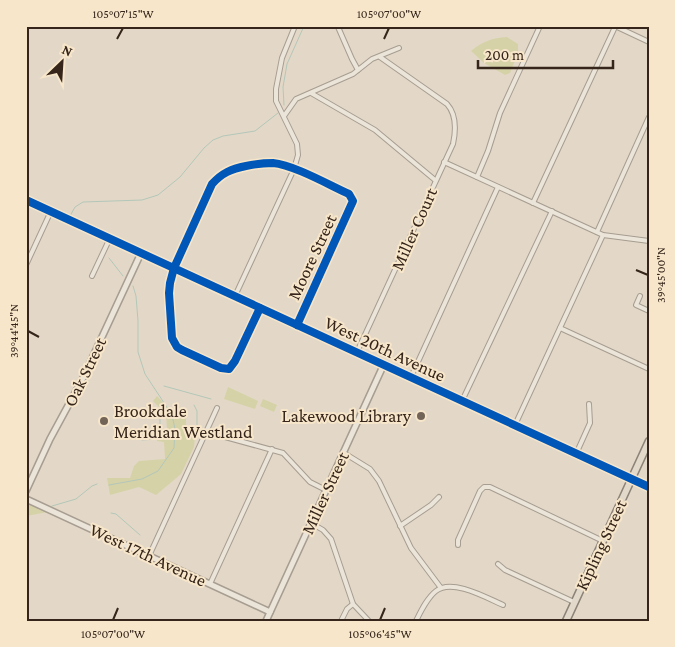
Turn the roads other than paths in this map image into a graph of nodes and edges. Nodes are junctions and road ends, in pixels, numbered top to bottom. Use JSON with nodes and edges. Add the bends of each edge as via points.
{"nodes":[{"id":1,"x":295,"y":26,"type":"edge"},
{"id":2,"x":540,"y":26,"type":"edge"},
{"id":3,"x":615,"y":26,"type":"edge"},
{"id":4,"x":338,"y":27,"type":"edge"},
{"id":5,"x":649,"y":42,"type":"edge"},
{"id":6,"x":399,"y":48,"type":"dead end"},
{"id":7,"x":380,"y":57,"type":"junction"},
{"id":8,"x":358,"y":70,"type":"junction"},
{"id":9,"x":311,"y":93,"type":"junction"},
{"id":10,"x":284,"y":116,"type":"junction"},
{"id":11,"x":649,"y":117,"type":"edge"},
{"id":12,"x":444,"y":162,"type":"junction"},
{"id":13,"x":294,"y":169,"type":"junction"},
{"id":14,"x":477,"y":177,"type":"junction"},
{"id":15,"x":435,"y":180,"type":"junction"},
{"id":16,"x":498,"y":188,"type":"junction"},
{"id":17,"x":26,"y":200,"type":"edge"},
{"id":18,"x":533,"y":203,"type":"junction"},
{"id":19,"x":51,"y":211,"type":"junction"},
{"id":20,"x":552,"y":211,"type":"junction"},
{"id":21,"x":597,"y":232,"type":"junction"},
{"id":22,"x":603,"y":235,"type":"junction"},
{"id":23,"x":110,"y":238,"type":"junction"},
{"id":24,"x":649,"y":241,"type":"edge"},
{"id":25,"x":141,"y":253,"type":"junction"},
{"id":26,"x":26,"y":265,"type":"edge"},
{"id":27,"x":174,"y":268,"type":"junction"},
{"id":28,"x":92,"y":276,"type":"dead end"},
{"id":29,"x":235,"y":296,"type":"junction"},
{"id":30,"x":640,"y":296,"type":"dead end"},
{"id":31,"x":260,"y":308,"type":"junction"},
{"id":32,"x":649,"y":310,"type":"edge"},
{"id":33,"x":297,"y":325,"type":"junction"},
{"id":34,"x":560,"y":328,"type":"junction"},
{"id":35,"x":357,"y":352,"type":"junction"},
{"id":36,"x":384,"y":364,"type":"junction"},
{"id":37,"x":649,"y":369,"type":"edge"},
{"id":38,"x":410,"y":377,"type":"junction"},
{"id":39,"x":462,"y":401,"type":"junction"},
{"id":40,"x":589,"y":404,"type":"dead end"},
{"id":41,"x":217,"y":408,"type":"dead end"},
{"id":42,"x":515,"y":425,"type":"junction"},
{"id":43,"x":207,"y":432,"type":"junction"},
{"id":44,"x":649,"y":441,"type":"edge"},
{"id":45,"x":272,"y":449,"type":"junction"},
{"id":46,"x":344,"y":453,"type":"junction"},
{"id":47,"x":576,"y":454,"type":"junction"},
{"id":48,"x":631,"y":479,"type":"junction"},
{"id":49,"x":649,"y":487,"type":"edge"},
{"id":50,"x":326,"y":490,"type":"junction"},
{"id":51,"x":26,"y":491,"type":"edge"},
{"id":52,"x":440,"y":497,"type":"dead end"},
{"id":53,"x":26,"y":499,"type":"edge"},
{"id":54,"x":311,"y":523,"type":"junction"},
{"id":55,"x":400,"y":526,"type":"junction"},
{"id":56,"x":603,"y":541,"type":"junction"},
{"id":57,"x":458,"y":545,"type":"dead end"},
{"id":58,"x":149,"y":556,"type":"junction"},
{"id":59,"x":498,"y":564,"type":"dead end"},
{"id":60,"x":210,"y":584,"type":"junction"},
{"id":61,"x":441,"y":588,"type":"junction"},
{"id":62,"x":574,"y":602,"type":"junction"},
{"id":63,"x":353,"y":604,"type":"junction"},
{"id":64,"x":503,"y":605,"type":"dead end"},
{"id":65,"x":270,"y":612,"type":"junction"},
{"id":66,"x":266,"y":621,"type":"edge"},
{"id":67,"x":341,"y":621,"type":"edge"},
{"id":68,"x":369,"y":621,"type":"edge"},
{"id":69,"x":416,"y":621,"type":"edge"},
{"id":70,"x":566,"y":621,"type":"edge"}],
"edges":[{"from":1,"to":10,"type":"street","via":[[276,80],[276,101]]},
{"from":2,"to":14,"type":"street","via":[[500,113]]},
{"from":3,"to":5,"type":"street"},
{"from":3,"to":18,"type":"street"},
{"from":4,"to":8,"type":"street"},
{"from":6,"to":7,"type":"street"},
{"from":7,"to":8,"type":"street"},
{"from":7,"to":12,"type":"street","name":"Miller Court","via":[[447,104],[454,115],[455,130]]},
{"from":8,"to":9,"type":"street"},
{"from":9,"to":10,"type":"street","via":[[296,99]]},
{"from":9,"to":15,"type":"street","via":[[374,130]]},
{"from":10,"to":13,"type":"street","via":[[296,144],[298,155]]},
{"from":11,"to":21,"type":"street"},
{"from":12,"to":14,"type":"street"},
{"from":12,"to":15,"type":"street","name":"Miller Court"},
{"from":13,"to":27,"type":"street","via":[[275,163],[260,163],[221,174],[212,184]]},
{"from":13,"to":29,"type":"street"},
{"from":13,"to":33,"type":"street","name":"Moore Street","via":[[349,194],[353,201]]},
{"from":14,"to":16,"type":"street"},
{"from":15,"to":35,"type":"street","name":"Miller Court"},
{"from":16,"to":18,"type":"street"},
{"from":16,"to":38,"type":"street"},
{"from":17,"to":19,"type":"street","name":"West 20th Avenue"},
{"from":18,"to":20,"type":"street"},
{"from":19,"to":23,"type":"street","name":"West 20th Avenue"},
{"from":19,"to":26,"type":"street"},
{"from":20,"to":21,"type":"street"},
{"from":20,"to":39,"type":"street"},
{"from":21,"to":22,"type":"street"},
{"from":22,"to":24,"type":"street"},
{"from":22,"to":34,"type":"street"},
{"from":23,"to":25,"type":"street","name":"West 20th Avenue"},
{"from":23,"to":28,"type":"street"},
{"from":25,"to":27,"type":"street","name":"West 20th Avenue"},
{"from":25,"to":51,"type":"street","name":"Oak Street"},
{"from":27,"to":29,"type":"street","name":"West 20th Avenue"},
{"from":27,"to":31,"type":"street","via":[[168,292],[170,327],[173,342],[182,350],[229,369]]},
{"from":29,"to":31,"type":"street","name":"West 20th Avenue"},
{"from":30,"to":32,"type":"street","via":[[636,305]]},
{"from":31,"to":33,"type":"street","name":"West 20th Avenue"},
{"from":33,"to":35,"type":"street","name":"West 20th Avenue"},
{"from":34,"to":37,"type":"street"},
{"from":34,"to":42,"type":"street"},
{"from":35,"to":36,"type":"street","name":"West 20th Avenue"},
{"from":36,"to":38,"type":"street","name":"West 20th Avenue"},
{"from":36,"to":46,"type":"street","name":"Miller Street"},
{"from":38,"to":39,"type":"street","name":"West 20th Avenue"},
{"from":39,"to":42,"type":"street","name":"West 20th Avenue"},
{"from":40,"to":47,"type":"street","via":[[590,423]]},
{"from":41,"to":43,"type":"street"},
{"from":42,"to":47,"type":"street","name":"West 20th Avenue"},
{"from":43,"to":45,"type":"street"},
{"from":43,"to":58,"type":"street"},
{"from":44,"to":48,"type":"main road","name":"Kipling Street"},
{"from":45,"to":50,"type":"street","via":[[289,458],[310,482]]},
{"from":45,"to":60,"type":"street"},
{"from":46,"to":50,"type":"street","name":"Miller Street"},
{"from":46,"to":55,"type":"street","via":[[374,473]]},
{"from":47,"to":48,"type":"street","name":"West 20th Avenue"},
{"from":48,"to":49,"type":"street","name":"West 20th Avenue"},
{"from":48,"to":56,"type":"main road","name":"Kipling Street"},
{"from":50,"to":54,"type":"street","name":"Miller Street"},
{"from":52,"to":55,"type":"street"},
{"from":53,"to":58,"type":"street","name":"West 17th Avenue"},
{"from":54,"to":63,"type":"street","via":[[324,530],[331,539]]},
{"from":54,"to":65,"type":"street","name":"Miller Street"},
{"from":55,"to":61,"type":"street","via":[[416,556]]},
{"from":56,"to":57,"type":"street","via":[[484,487]]},
{"from":56,"to":62,"type":"main road","name":"Kipling Street"},
{"from":58,"to":60,"type":"street","name":"West 17th Avenue"},
{"from":59,"to":62,"type":"street"},
{"from":60,"to":65,"type":"street","name":"West 17th Avenue"},
{"from":61,"to":64,"type":"street","via":[[469,590]]},
{"from":61,"to":69,"type":"street","via":[[428,600]]},
{"from":62,"to":70,"type":"main road","name":"Kipling Street"},
{"from":63,"to":67,"type":"street"},
{"from":63,"to":68,"type":"street"},
{"from":65,"to":66,"type":"street","name":"Miller Street"}]}
